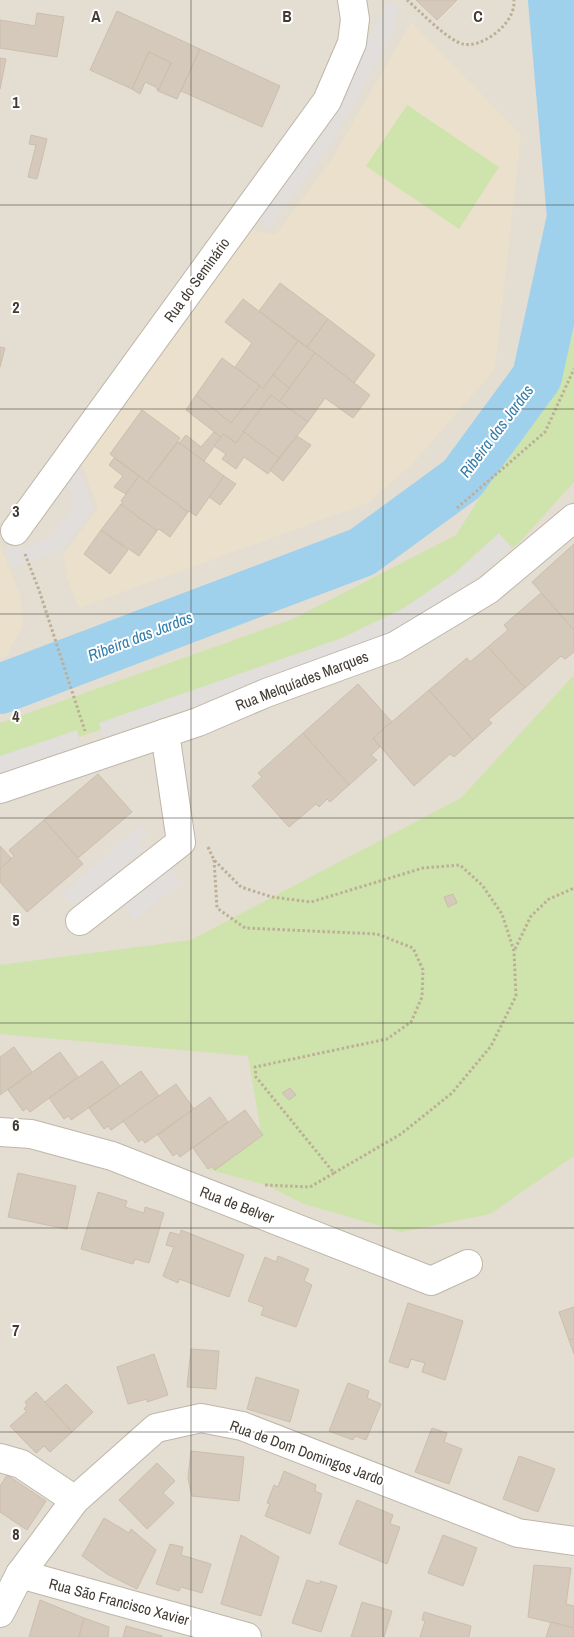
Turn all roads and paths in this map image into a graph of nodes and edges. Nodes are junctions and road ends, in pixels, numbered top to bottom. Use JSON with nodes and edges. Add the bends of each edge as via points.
{"nodes":[{"id":1,"x":407,"y":0,"type":"edge"},
{"id":2,"x":514,"y":0,"type":"edge"},
{"id":3,"x":349,"y":6,"type":"edge"},
{"id":4,"x":574,"y":369,"type":"edge"},
{"id":5,"x":457,"y":508,"type":"dead end"},
{"id":6,"x":574,"y":518,"type":"edge"},
{"id":7,"x":16,"y":531,"type":"joint"},
{"id":8,"x":79,"y":715,"type":"dead end"},
{"id":9,"x":165,"y":733,"type":"junction"},
{"id":10,"x":0,"y":789,"type":"edge"},
{"id":11,"x":207,"y":845,"type":"dead end"},
{"id":12,"x":214,"y":860,"type":"junction"},
{"id":13,"x":574,"y":888,"type":"edge"},
{"id":14,"x":80,"y":921,"type":"dead end"},
{"id":15,"x":514,"y":950,"type":"junction"},
{"id":16,"x":0,"y":1132,"type":"edge"},
{"id":17,"x":334,"y":1173,"type":"junction"},
{"id":18,"x":257,"y":1184,"type":"dead end"},
{"id":19,"x":468,"y":1264,"type":"dead end"},
{"id":20,"x":0,"y":1458,"type":"edge"},
{"id":21,"x":75,"y":1500,"type":"junction"},
{"id":22,"x":574,"y":1541,"type":"edge"},
{"id":23,"x":20,"y":1574,"type":"junction"},
{"id":24,"x":0,"y":1613,"type":"edge"},
{"id":25,"x":248,"y":1637,"type":"edge"}],
"edges":[{"from":1,"to":2,"type":"path","via":[[442,32],[463,44],[480,42],[495,34],[512,13]]},
{"from":3,"to":7,"type":"street","name":"Rua do Seminário","via":[[352,44],[327,101]]},
{"from":4,"to":5,"type":"path","via":[[545,432]]},
{"from":6,"to":9,"type":"street","name":"Rua Melquíades Marques","via":[[488,590],[395,646]]},
{"from":7,"to":8,"type":"path","via":[[39,590]]},
{"from":9,"to":10,"type":"street","name":"Rua Melquíades Marques"},
{"from":9,"to":14,"type":"street","via":[[181,842]]},
{"from":11,"to":12,"type":"path"},
{"from":12,"to":15,"type":"path","via":[[241,887],[272,897],[311,902],[423,868],[460,865],[482,885],[502,914]]},
{"from":12,"to":17,"type":"path","via":[[217,908],[245,928],[377,934],[413,948],[423,970],[422,997],[411,1022],[387,1039],[256,1067],[256,1077]]},
{"from":13,"to":15,"type":"path","via":[[549,899],[531,916]]},
{"from":15,"to":17,"type":"path","via":[[516,996],[491,1046],[475,1066],[452,1093],[401,1134]]},
{"from":16,"to":19,"type":"street","name":"Rua de Belver","via":[[31,1134],[112,1156],[431,1281]]},
{"from":17,"to":18,"type":"path","via":[[310,1187]]},
{"from":20,"to":21,"type":"street","via":[[21,1464]]},
{"from":21,"to":22,"type":"street","name":"Rua de Dom Domingos Jardo","via":[[156,1428],[201,1418],[242,1426],[518,1533]]},
{"from":21,"to":23,"type":"street","name":"Rua de Dom Domingos Jardo"},
{"from":23,"to":24,"type":"street","name":"Rua de Dom Domingos Jardo"},
{"from":23,"to":25,"type":"street","name":"Rua São Francisco Xavier"}]}
